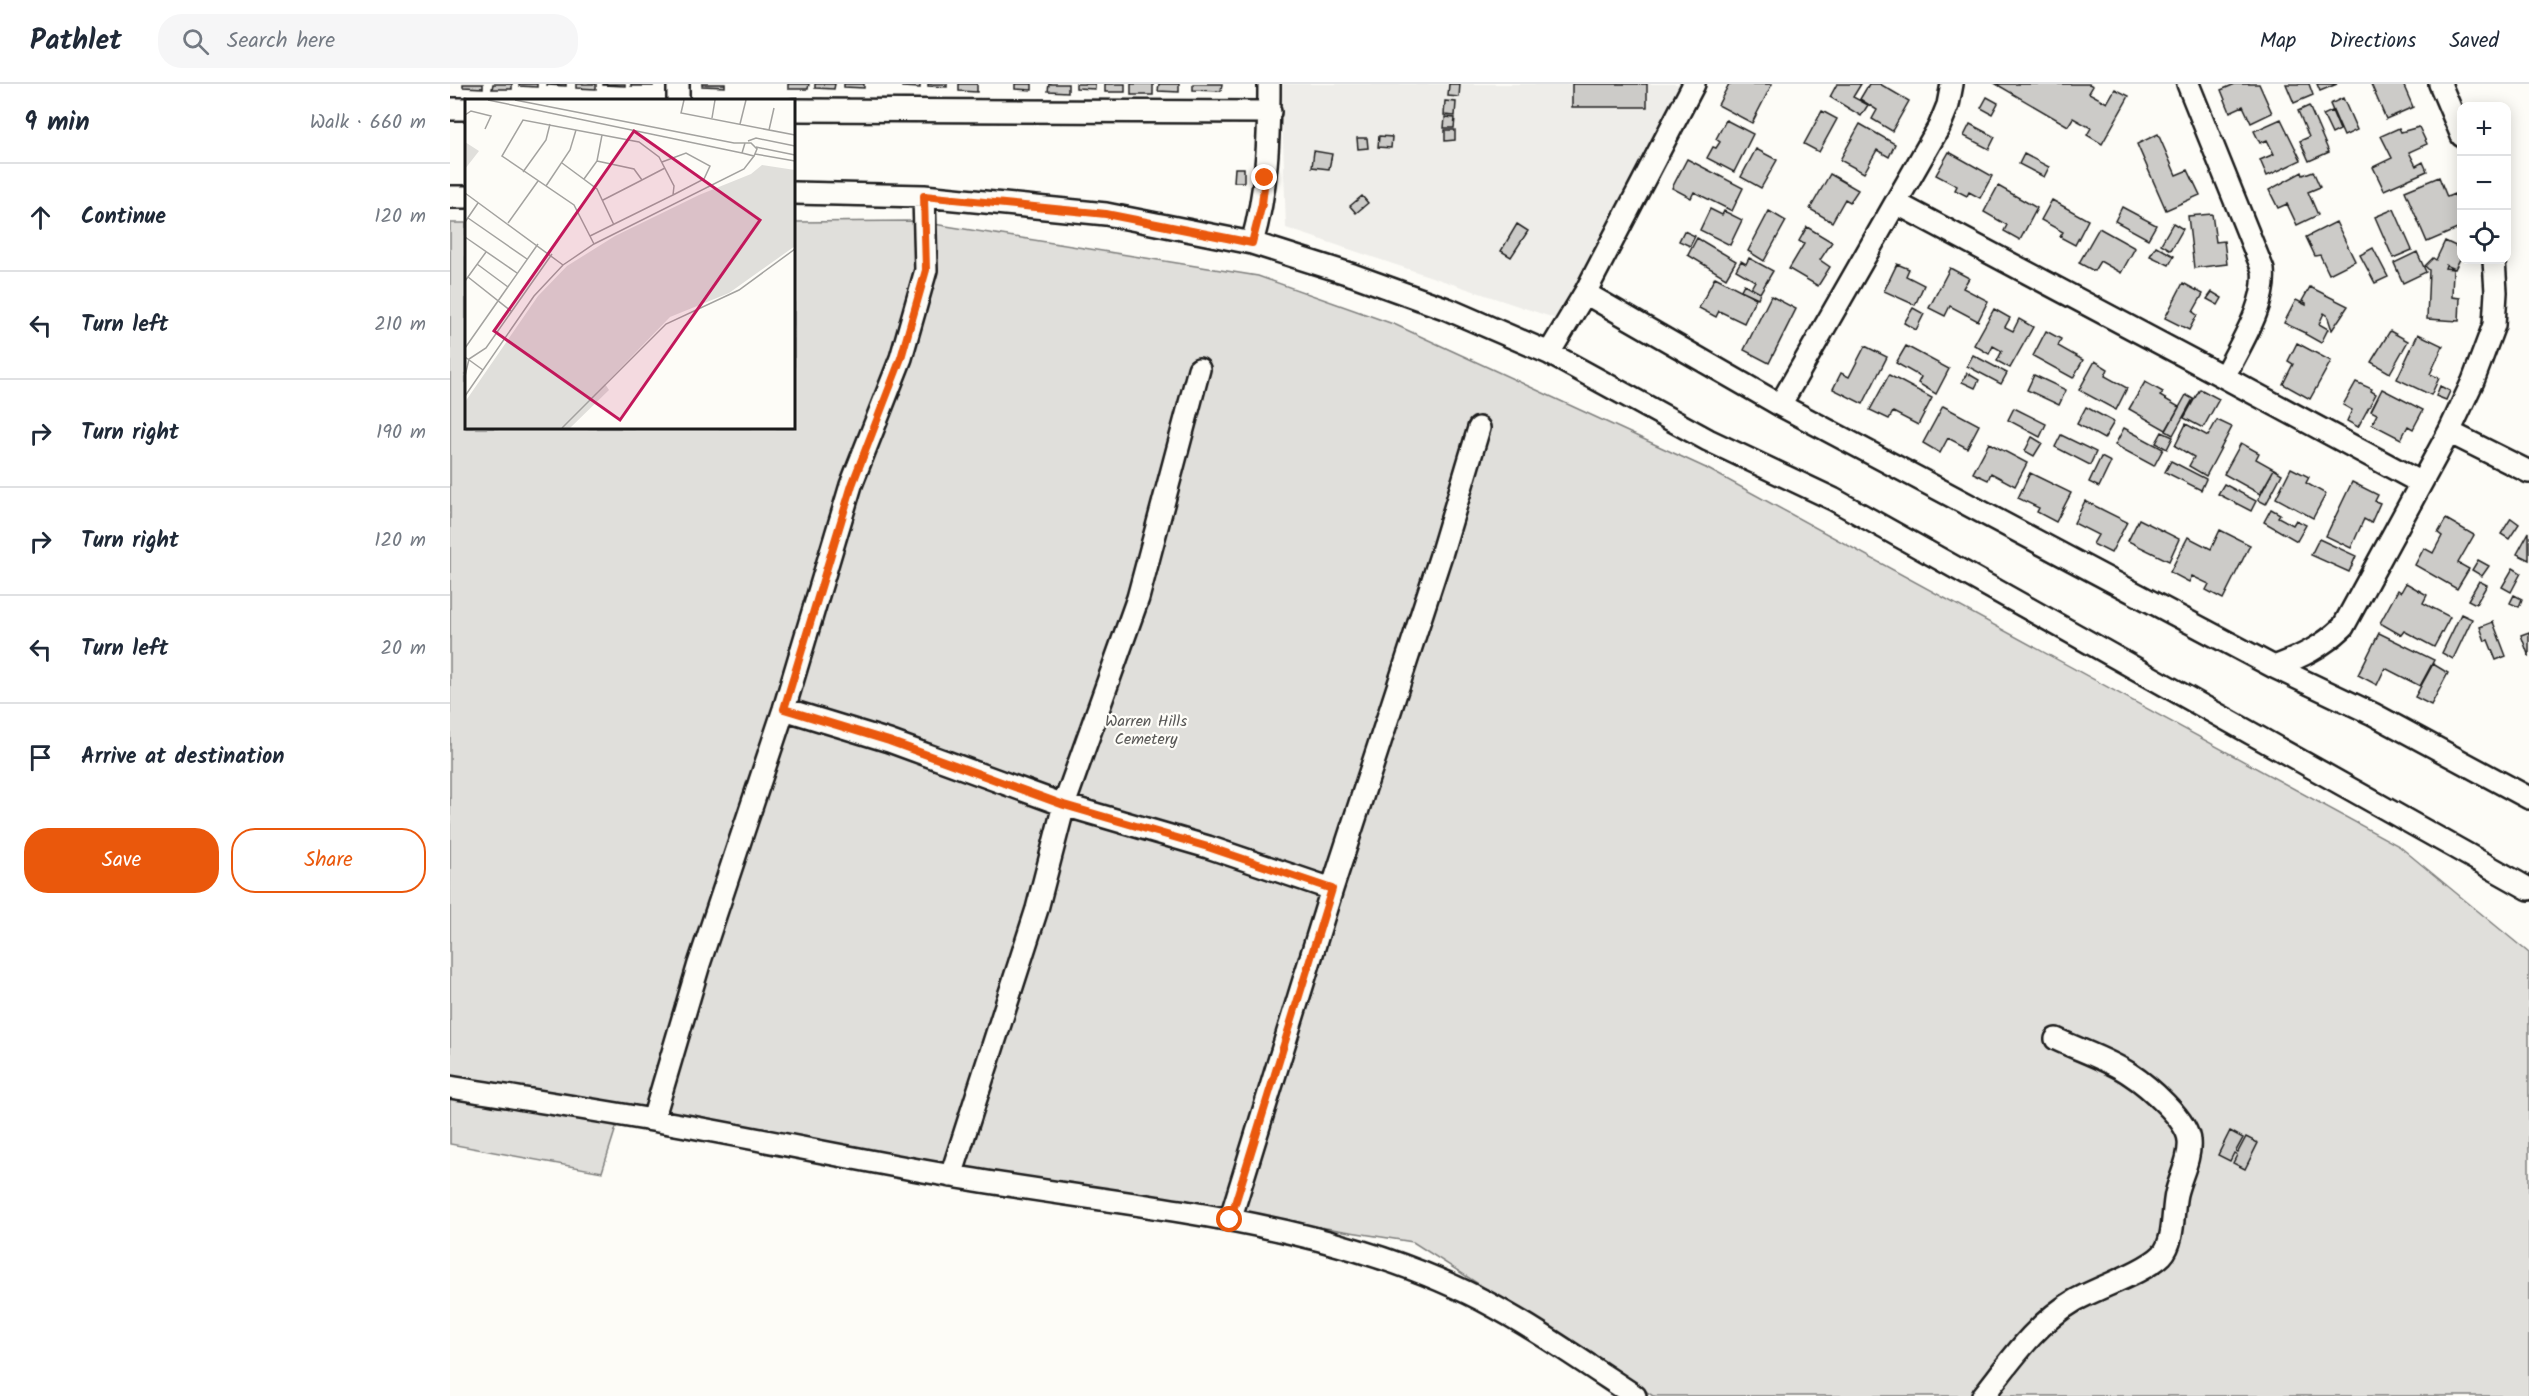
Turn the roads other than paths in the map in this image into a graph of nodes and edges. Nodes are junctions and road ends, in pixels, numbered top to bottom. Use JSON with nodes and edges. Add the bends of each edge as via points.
{"nodes":[{"id":1,"x":1269,"y":84,"type":"edge"},
{"id":2,"x":1694,"y":84,"type":"edge"},
{"id":3,"x":1952,"y":84,"type":"edge"},
{"id":4,"x":2188,"y":84,"type":"edge"},
{"id":5,"x":2440,"y":84,"type":"edge"},
{"id":6,"x":465,"y":109,"type":"edge"},
{"id":7,"x":450,"y":110,"type":"edge"},
{"id":8,"x":795,"y":110,"type":"edge"},
{"id":9,"x":1269,"y":112,"type":"junction"},
{"id":10,"x":2457,"y":124,"type":"edge"},
{"id":11,"x":795,"y":193,"type":"edge"},
{"id":12,"x":924,"y":196,"type":"junction"},
{"id":13,"x":1896,"y":203,"type":"junction"},
{"id":14,"x":1252,"y":243,"type":"junction"},
{"id":15,"x":2494,"y":264,"type":"edge"},
{"id":16,"x":1585,"y":293,"type":"junction"},
{"id":17,"x":1549,"y":353,"type":"junction"},
{"id":18,"x":1200,"y":369,"type":"dead end"},
{"id":19,"x":2224,"y":376,"type":"junction"},
{"id":20,"x":1780,"y":405,"type":"junction"},
{"id":21,"x":1479,"y":428,"type":"dead end"},
{"id":22,"x":2449,"y":432,"type":"junction"},
{"id":23,"x":2529,"y":472,"type":"edge"},
{"id":24,"x":2421,"y":483,"type":"junction"},
{"id":25,"x":2274,"y":667,"type":"junction"},
{"id":26,"x":784,"y":709,"type":"junction"},
{"id":27,"x":2529,"y":798,"type":"edge"},
{"id":28,"x":1064,"y":805,"type":"junction"},
{"id":29,"x":1332,"y":889,"type":"junction"},
{"id":30,"x":2529,"y":889,"type":"edge"},
{"id":31,"x":2056,"y":1039,"type":"dead end"},
{"id":32,"x":450,"y":1087,"type":"edge"},
{"id":33,"x":653,"y":1120,"type":"junction"},
{"id":34,"x":951,"y":1176,"type":"junction"},
{"id":35,"x":1230,"y":1220,"type":"junction"},
{"id":36,"x":1635,"y":1396,"type":"edge"},
{"id":37,"x":1983,"y":1396,"type":"edge"}],
"edges":[{"from":1,"to":9,"type":"street"},
{"from":2,"to":16,"type":"street"},
{"from":3,"to":13,"type":"street","via":[[1939,127]]},
{"from":4,"to":19,"type":"street","via":[[2265,283],[2262,299]]},
{"from":5,"to":10,"type":"street"},
{"from":6,"to":7,"type":"street"},
{"from":8,"to":9,"type":"street"},
{"from":9,"to":14,"type":"street","via":[[1262,204]]},
{"from":11,"to":12,"type":"street"},
{"from":12,"to":14,"type":"street","via":[[1106,214]]},
{"from":12,"to":26,"type":"street","via":[[926,270],[901,358],[852,485]]},
{"from":13,"to":19,"type":"street"},
{"from":13,"to":20,"type":"street"},
{"from":14,"to":17,"type":"street","via":[[1396,290]]},
{"from":15,"to":22,"type":"street","via":[[2494,325]]},
{"from":16,"to":17,"type":"street"},
{"from":16,"to":20,"type":"street"},
{"from":17,"to":30,"type":"street","via":[[1708,440],[1833,500]]},
{"from":18,"to":28,"type":"street","via":[[1138,598]]},
{"from":19,"to":24,"type":"street"},
{"from":20,"to":25,"type":"street"},
{"from":21,"to":29,"type":"street"},
{"from":22,"to":23,"type":"street"},
{"from":22,"to":24,"type":"street"},
{"from":24,"to":25,"type":"street","via":[[2343,627],[2307,654]]},
{"from":25,"to":27,"type":"street","via":[[2373,714]]},
{"from":26,"to":28,"type":"street","via":[[889,741]]},
{"from":26,"to":33,"type":"street","via":[[699,964]]},
{"from":28,"to":29,"type":"street"},
{"from":28,"to":34,"type":"street","via":[[1037,909]]},
{"from":29,"to":35,"type":"street"},
{"from":31,"to":37,"type":"street","via":[[2130,1073],[2175,1113],[2190,1141],[2164,1252],[2073,1302],[2043,1324]]},
{"from":32,"to":33,"type":"street"},
{"from":33,"to":34,"type":"street"},
{"from":34,"to":35,"type":"street"},
{"from":35,"to":36,"type":"street","via":[[1340,1245],[1410,1269],[1480,1300],[1549,1339]]}]}
